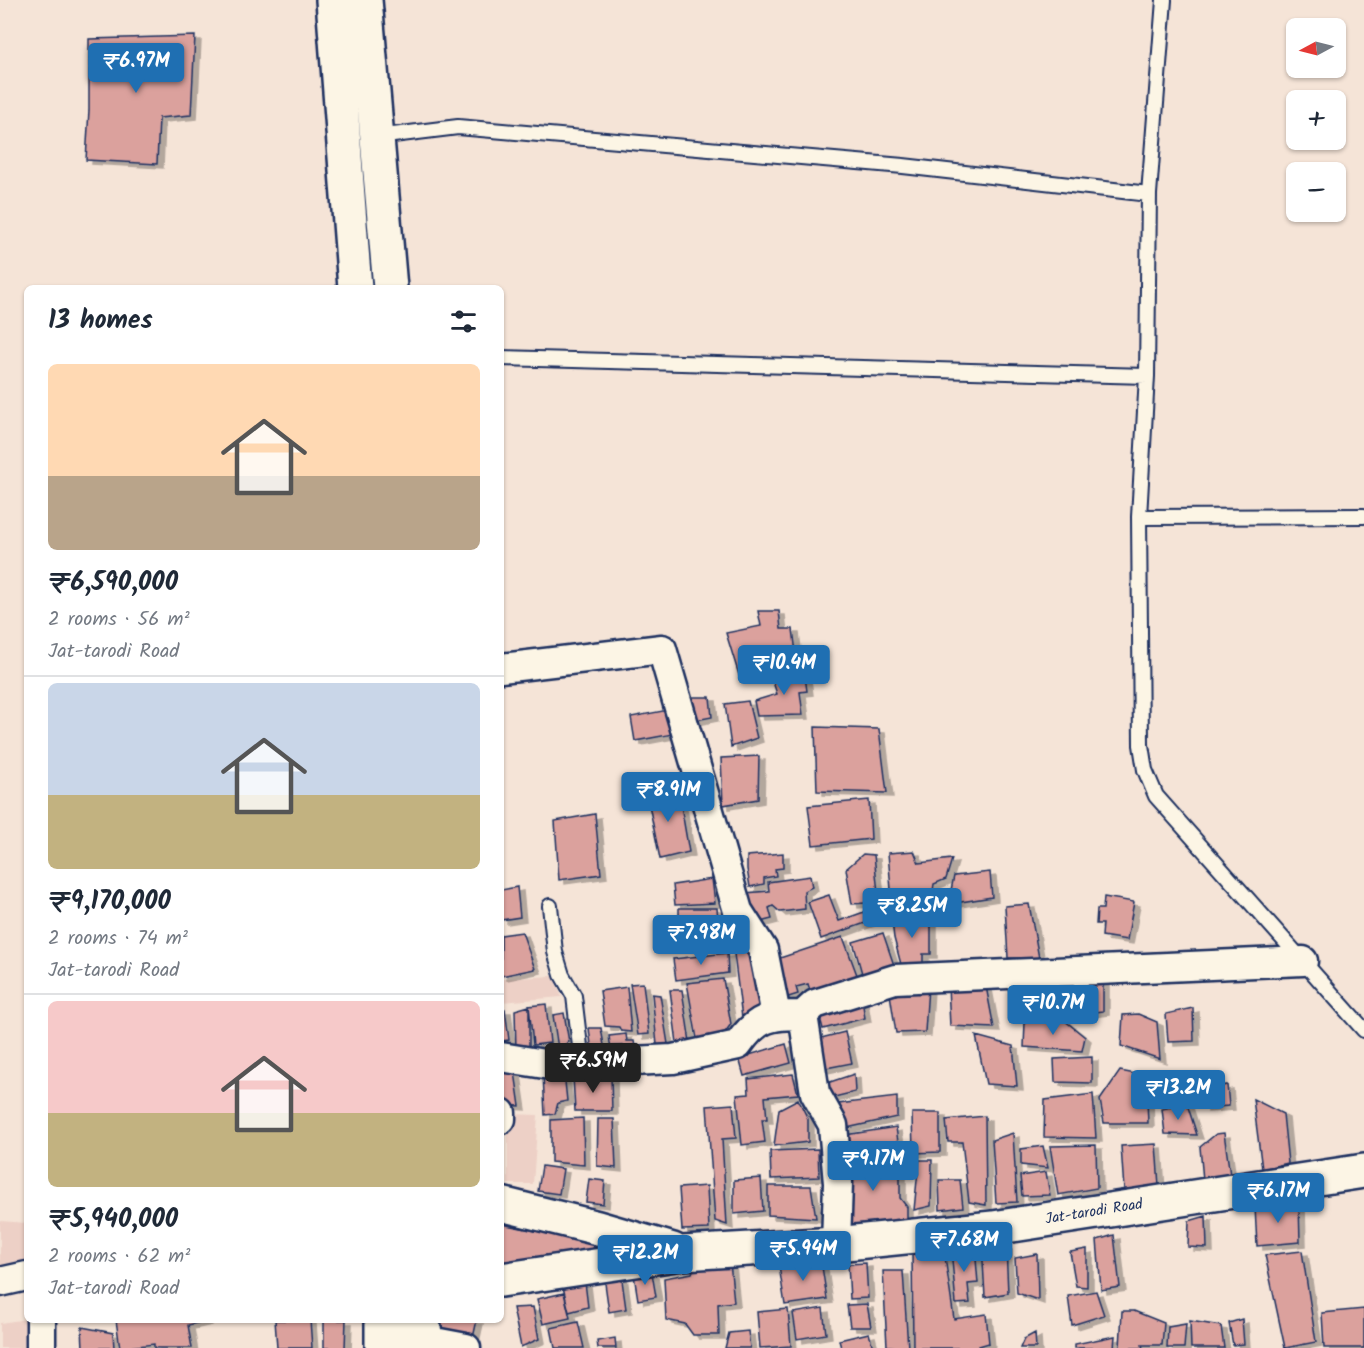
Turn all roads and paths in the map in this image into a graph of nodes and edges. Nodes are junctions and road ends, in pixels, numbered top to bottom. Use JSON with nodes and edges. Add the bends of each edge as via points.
{"nodes":[{"id":1,"x":333,"y":0,"type":"edge"},
{"id":2,"x":365,"y":0,"type":"edge"},
{"id":3,"x":1164,"y":0,"type":"edge"},
{"id":4,"x":376,"y":137,"type":"junction"},
{"id":5,"x":1149,"y":194,"type":"junction"},
{"id":6,"x":355,"y":285,"type":"edge"},
{"id":7,"x":390,"y":285,"type":"edge"},
{"id":8,"x":504,"y":358,"type":"edge"},
{"id":9,"x":1147,"y":376,"type":"junction"},
{"id":10,"x":1364,"y":516,"type":"edge"},
{"id":11,"x":1139,"y":517,"type":"junction"},
{"id":12,"x":504,"y":668,"type":"edge"},
{"id":13,"x":550,"y":906,"type":"dead end"},
{"id":14,"x":1303,"y":961,"type":"junction"},
{"id":15,"x":789,"y":1015,"type":"junction"},
{"id":16,"x":1364,"y":1030,"type":"edge"},
{"id":17,"x":504,"y":1057,"type":"edge"},
{"id":18,"x":582,"y":1063,"type":"junction"},
{"id":19,"x":1364,"y":1171,"type":"edge"},
{"id":20,"x":504,"y":1205,"type":"edge"},
{"id":21,"x":836,"y":1244,"type":"junction"},
{"id":22,"x":683,"y":1253,"type":"junction"},
{"id":23,"x":24,"y":1277,"type":"edge"},
{"id":24,"x":504,"y":1280,"type":"edge"},
{"id":25,"x":0,"y":1282,"type":"edge"},
{"id":26,"x":41,"y":1323,"type":"edge"},
{"id":27,"x":382,"y":1323,"type":"edge"},
{"id":28,"x":411,"y":1323,"type":"edge"},
{"id":29,"x":426,"y":1323,"type":"edge"},
{"id":30,"x":41,"y":1348,"type":"edge"},
{"id":31,"x":382,"y":1348,"type":"edge"},
{"id":32,"x":411,"y":1348,"type":"edge"},
{"id":33,"x":466,"y":1348,"type":"edge"}],
"edges":[{"from":1,"to":6,"type":"street"},
{"from":2,"to":4,"type":"street"},
{"from":3,"to":5,"type":"lane"},
{"from":4,"to":5,"type":"lane","via":[[458,127],[903,166]]},
{"from":4,"to":7,"type":"street"},
{"from":5,"to":9,"type":"lane"},
{"from":8,"to":9,"type":"lane"},
{"from":9,"to":11,"type":"lane"},
{"from":10,"to":11,"type":"lane"},
{"from":11,"to":14,"type":"lane","via":[[1141,745],[1145,770],[1156,796]]},
{"from":12,"to":15,"type":"street","via":[[662,648],[738,911],[763,950]]},
{"from":13,"to":18,"type":"lane","via":[[555,952],[574,996]]},
{"from":14,"to":15,"type":"street","via":[[895,979]]},
{"from":14,"to":16,"type":"lane"},
{"from":15,"to":18,"type":"street","via":[[750,1027],[738,1045],[673,1059]]},
{"from":15,"to":21,"type":"street","via":[[815,1093],[833,1125],[838,1183]]},
{"from":17,"to":18,"type":"street","via":[[551,1065]]},
{"from":19,"to":21,"type":"street","name":"Jat-tarodi Road","via":[[993,1228]]},
{"from":20,"to":22,"type":"street"},
{"from":21,"to":22,"type":"street","name":"Jat-tarodi Road"},
{"from":22,"to":24,"type":"street","name":"Jat-tarodi Road"},
{"from":23,"to":25,"type":"street"},
{"from":26,"to":30,"type":"street"},
{"from":27,"to":31,"type":"street"},
{"from":28,"to":32,"type":"street"},
{"from":29,"to":33,"type":"street","via":[[429,1341]]}]}
